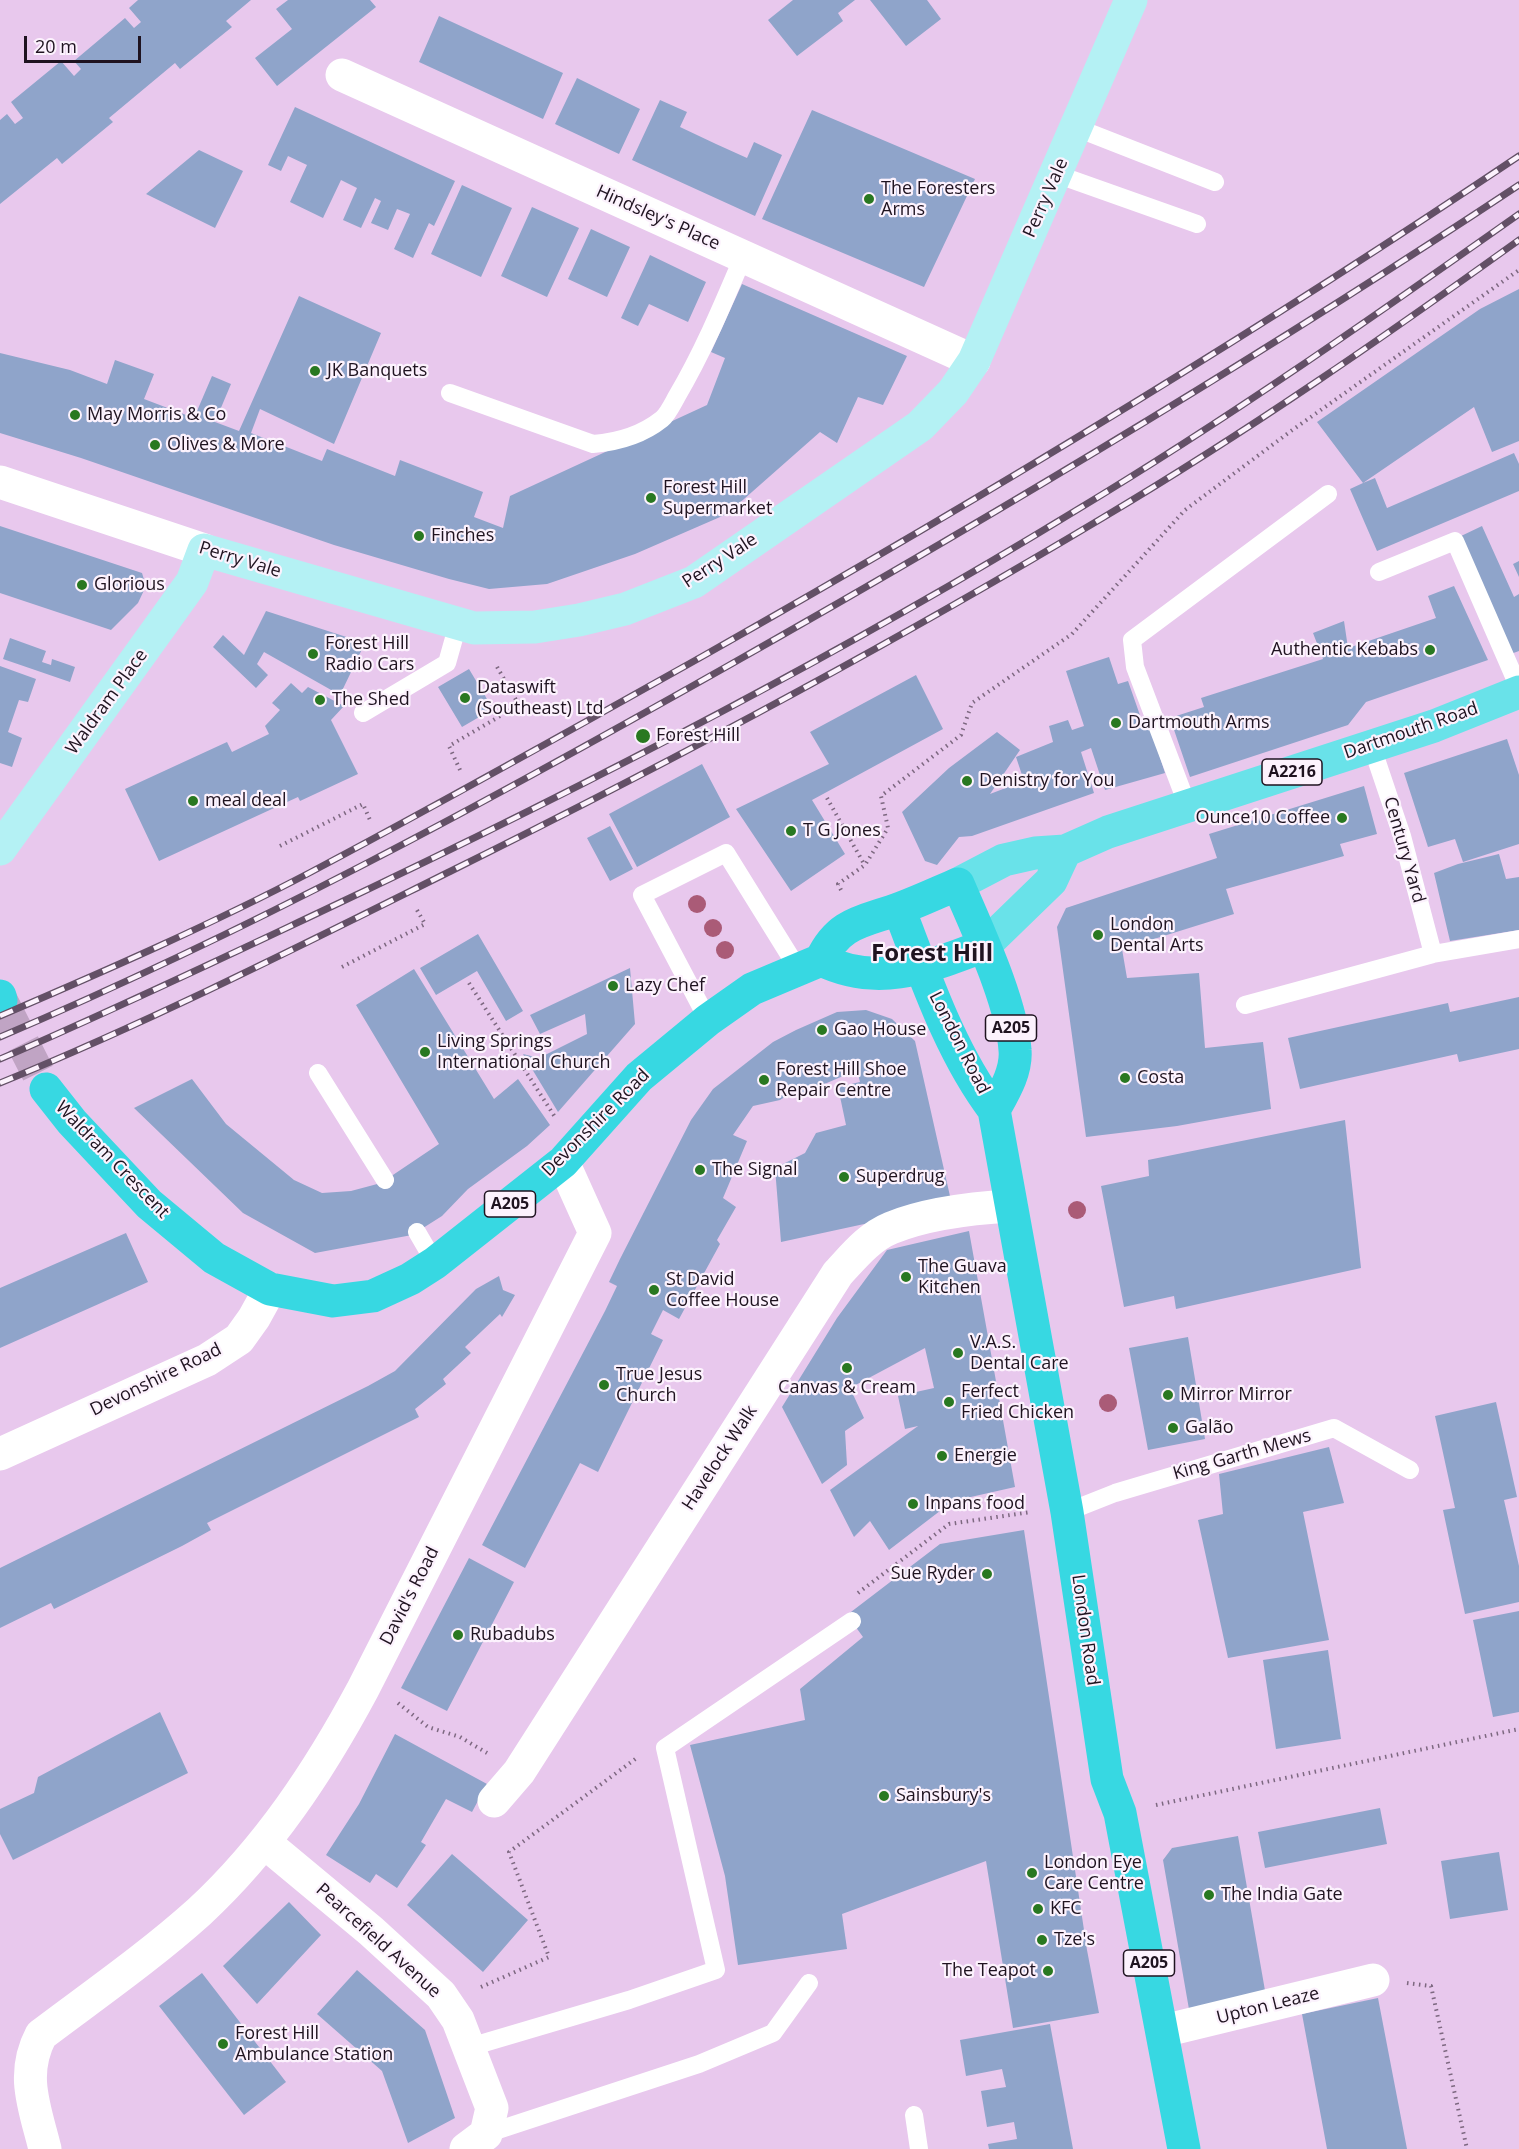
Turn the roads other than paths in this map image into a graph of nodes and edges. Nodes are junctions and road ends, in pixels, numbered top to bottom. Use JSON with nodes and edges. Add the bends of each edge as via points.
{"nodes":[{"id":1,"x":1131,"y":0,"type":"edge"},
{"id":2,"x":342,"y":75,"type":"dead end"},
{"id":3,"x":1077,"y":128,"type":"junction"},
{"id":4,"x":1056,"y":174,"type":"junction"},
{"id":5,"x":1215,"y":182,"type":"dead end"},
{"id":6,"x":1197,"y":224,"type":"dead end"},
{"id":7,"x":743,"y":257,"type":"junction"},
{"id":8,"x":974,"y":361,"type":"junction"},
{"id":9,"x":450,"y":393,"type":"dead end"},
{"id":10,"x":0,"y":482,"type":"edge"},
{"id":11,"x":1328,"y":494,"type":"dead end"},
{"id":12,"x":204,"y":550,"type":"junction"},
{"id":13,"x":1379,"y":572,"type":"dead end"},
{"id":14,"x":458,"y":624,"type":"junction"},
{"id":15,"x":1519,"y":690,"type":"edge"},
{"id":16,"x":363,"y":713,"type":"dead end"},
{"id":17,"x":1372,"y":747,"type":"junction"},
{"id":18,"x":1187,"y":804,"type":"junction"},
{"id":19,"x":0,"y":849,"type":"edge"},
{"id":20,"x":1065,"y":851,"type":"junction"},
{"id":21,"x":958,"y":884,"type":"junction"},
{"id":22,"x":899,"y":909,"type":"junction"},
{"id":23,"x":1519,"y":939,"type":"edge"},
{"id":24,"x":984,"y":946,"type":"junction"},
{"id":25,"x":1433,"y":954,"type":"junction"},
{"id":26,"x":809,"y":964,"type":"junction"},
{"id":27,"x":923,"y":969,"type":"junction"},
{"id":28,"x":1245,"y":1005,"type":"dead end"},
{"id":29,"x":708,"y":1020,"type":"junction"},
{"id":30,"x":318,"y":1073,"type":"dead end"},
{"id":31,"x":46,"y":1089,"type":"tunnel mouth"},
{"id":32,"x":994,"y":1110,"type":"junction"},
{"id":33,"x":569,"y":1155,"type":"junction"},
{"id":34,"x":385,"y":1180,"type":"dead end"},
{"id":35,"x":1011,"y":1206,"type":"junction"},
{"id":36,"x":417,"y":1232,"type":"dead end"},
{"id":37,"x":435,"y":1263,"type":"junction"},
{"id":38,"x":270,"y":1289,"type":"junction"},
{"id":39,"x":0,"y":1454,"type":"edge"},
{"id":40,"x":1410,"y":1470,"type":"dead end"},
{"id":41,"x":1067,"y":1512,"type":"junction"},
{"id":42,"x":852,"y":1621,"type":"dead end"},
{"id":43,"x":494,"y":1802,"type":"dead end"},
{"id":44,"x":264,"y":1842,"type":"junction"},
{"id":45,"x":1372,"y":1980,"type":"road end"},
{"id":46,"x":809,"y":1983,"type":"dead end"},
{"id":47,"x":1163,"y":2031,"type":"junction"},
{"id":48,"x":470,"y":2047,"type":"junction"},
{"id":49,"x":914,"y":2115,"type":"dead end"},
{"id":50,"x":476,"y":2142,"type":"edge"},
{"id":51,"x":45,"y":2149,"type":"edge"},
{"id":52,"x":919,"y":2149,"type":"edge"},
{"id":53,"x":1184,"y":2149,"type":"edge"}],
"edges":[{"from":1,"to":3,"type":"main road","name":"Perry Vale"},
{"from":2,"to":7,"type":"street","name":"Hindsley's Place"},
{"from":3,"to":4,"type":"main road","name":"Perry Vale"},
{"from":3,"to":5,"type":"lane"},
{"from":4,"to":6,"type":"lane"},
{"from":4,"to":8,"type":"main road","name":"Perry Vale"},
{"from":7,"to":8,"type":"street","name":"Hindsley's Place"},
{"from":7,"to":9,"type":"lane","via":[[705,343],[664,418],[640,432],[614,443],[593,444]]},
{"from":8,"to":14,"type":"main road","name":"Perry Vale","via":[[953,392],[920,426],[694,582],[625,609],[579,620],[535,627]]},
{"from":10,"to":12,"type":"street","name":"Perry Vale"},
{"from":11,"to":18,"type":"lane","via":[[1132,640],[1135,667]]},
{"from":12,"to":14,"type":"main road","name":"Perry Vale"},
{"from":12,"to":19,"type":"main road","name":"Waldram Place","via":[[192,582]]},
{"from":13,"to":15,"type":"lane","via":[[1455,541]]},
{"from":14,"to":16,"type":"lane","via":[[447,663]]},
{"from":15,"to":17,"type":"main road","name":"Dartmouth Road","number":"A2216"},
{"from":17,"to":18,"type":"main road","name":"Dartmouth Road","number":"A2216"},
{"from":17,"to":25,"type":"lane","name":"Century Yard","via":[[1402,836]]},
{"from":18,"to":20,"type":"main road","name":"Dartmouth Road","number":"A2216"},
{"from":20,"to":21,"type":"main road","name":"Dartmouth Road","number":"A2216","via":[[1011,858]]},
{"from":20,"to":24,"type":"main road","via":[[1051,881]]},
{"from":21,"to":22,"type":"highway"},
{"from":21,"to":24,"type":"highway","name":"London Road","number":"A205"},
{"from":22,"to":26,"type":"highway","via":[[854,923]]},
{"from":22,"to":27,"type":"highway","name":"London Road","number":"A205"},
{"from":23,"to":25,"type":"lane"},
{"from":24,"to":27,"type":"highway"},
{"from":24,"to":32,"type":"highway","name":"London Road","number":"A205","via":[[1016,1051],[1009,1083]]},
{"from":25,"to":28,"type":"lane"},
{"from":26,"to":27,"type":"highway","via":[[863,973],[894,974]]},
{"from":26,"to":29,"type":"highway","name":"Devonshire Road","number":"A205","via":[[752,989]]},
{"from":26,"to":29,"type":"lane","via":[[726,853],[642,895]]},
{"from":27,"to":32,"type":"highway","name":"London Road","number":"A205","via":[[972,1078]]},
{"from":29,"to":33,"type":"highway","name":"Devonshire Road","number":"A205","via":[[639,1077]]},
{"from":30,"to":34,"type":"lane"},
{"from":31,"to":38,"type":"highway","name":"Waldram Crescent","number":"A205","via":[[150,1204],[214,1258]]},
{"from":32,"to":35,"type":"highway","name":"London Road","number":"A205"},
{"from":33,"to":37,"type":"highway","name":"Devonshire Road","number":"A205"},
{"from":33,"to":44,"type":"street","name":"David's Road","via":[[595,1233],[330,1751]]},
{"from":35,"to":41,"type":"highway","name":"London Road","number":"A205"},
{"from":35,"to":43,"type":"street","name":"Havelock Walk","via":[[974,1208],[891,1228],[862,1247],[838,1273],[519,1772]]},
{"from":36,"to":37,"type":"lane"},
{"from":37,"to":38,"type":"highway","name":"Devonshire Road","number":"A205","via":[[373,1296],[333,1301]]},
{"from":38,"to":39,"type":"street","name":"Devonshire Road","via":[[239,1338],[207,1360]]},
{"from":40,"to":41,"type":"lane","name":"King Garth Mews","via":[[1334,1428],[1115,1493]]},
{"from":41,"to":47,"type":"highway","name":"London Road","number":"A205","via":[[1107,1779],[1120,1813]]},
{"from":42,"to":48,"type":"lane","via":[[666,1748],[716,1970]]},
{"from":44,"to":48,"type":"street","name":"Pearcefield Avenue","via":[[441,1995]]},
{"from":44,"to":51,"type":"street","name":"David's Road","via":[[199,1911],[41,2035],[32,2053],[29,2083]]},
{"from":45,"to":47,"type":"street","name":"Upton Leaze"},
{"from":46,"to":50,"type":"lane","via":[[773,2033],[699,2064]]},
{"from":47,"to":53,"type":"highway","name":"London Road","number":"A205"},
{"from":48,"to":50,"type":"street","name":"Pearcefield Avenue","via":[[492,2108]]},
{"from":49,"to":52,"type":"lane"}]}
